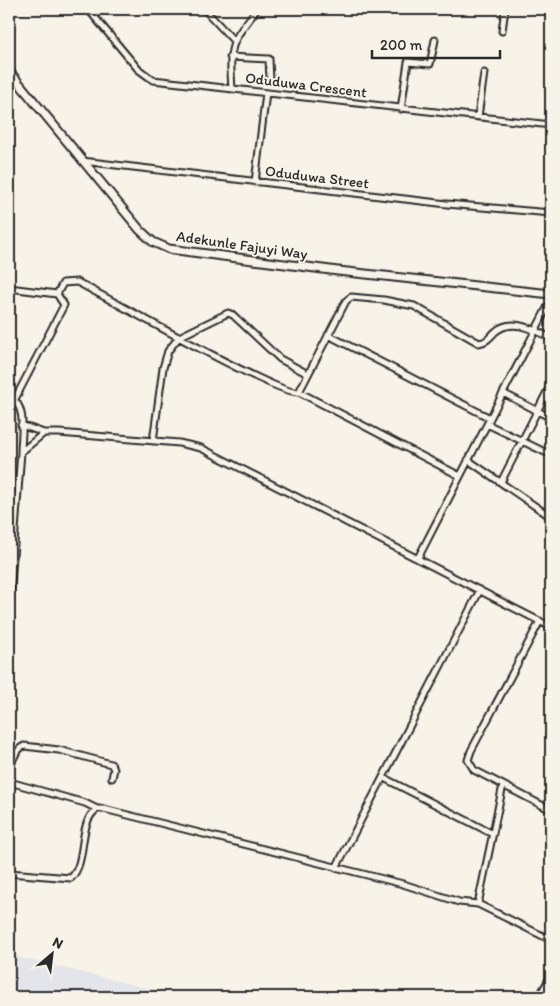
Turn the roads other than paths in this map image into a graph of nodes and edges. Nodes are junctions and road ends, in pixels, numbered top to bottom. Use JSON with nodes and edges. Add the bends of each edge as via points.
{"nodes":[{"id":1,"x":88,"y":9,"type":"edge"},
{"id":2,"x":204,"y":9,"type":"edge"},
{"id":3,"x":256,"y":9,"type":"edge"},
{"id":4,"x":505,"y":9,"type":"edge"},
{"id":5,"x":502,"y":31,"type":"dead end"},
{"id":6,"x":233,"y":40,"type":"junction"},
{"id":7,"x":435,"y":40,"type":"dead end"},
{"id":8,"x":230,"y":57,"type":"junction"},
{"id":9,"x":9,"y":71,"type":"edge"},
{"id":10,"x":484,"y":73,"type":"dead end"},
{"id":11,"x":270,"y":81,"type":"dead end"},
{"id":12,"x":232,"y":89,"type":"junction"},
{"id":13,"x":266,"y":93,"type":"junction"},
{"id":14,"x":402,"y":109,"type":"junction"},
{"id":15,"x":478,"y":117,"type":"junction"},
{"id":16,"x":551,"y":125,"type":"edge"},
{"id":17,"x":81,"y":161,"type":"junction"},
{"id":18,"x":255,"y":182,"type":"junction"},
{"id":19,"x":551,"y":213,"type":"edge"},
{"id":20,"x":9,"y":288,"type":"edge"},
{"id":21,"x":57,"y":294,"type":"junction"},
{"id":22,"x":551,"y":294,"type":"edge"},
{"id":23,"x":548,"y":306,"type":"dead end"},
{"id":24,"x":535,"y":330,"type":"junction"},
{"id":25,"x":328,"y":335,"type":"junction"},
{"id":26,"x":179,"y":337,"type":"junction"},
{"id":27,"x":551,"y":338,"type":"edge"},
{"id":28,"x":308,"y":374,"type":"junction"},
{"id":29,"x":551,"y":384,"type":"edge"},
{"id":30,"x":299,"y":392,"type":"junction"},
{"id":31,"x":503,"y":393,"type":"junction"},
{"id":32,"x":9,"y":396,"type":"edge"},
{"id":33,"x":15,"y":400,"type":"junction"},
{"id":34,"x":537,"y":411,"type":"junction"},
{"id":35,"x":551,"y":418,"type":"edge"},
{"id":36,"x":488,"y":421,"type":"junction"},
{"id":37,"x":21,"y":425,"type":"junction"},
{"id":38,"x":44,"y":433,"type":"junction"},
{"id":39,"x":523,"y":440,"type":"junction"},
{"id":40,"x":153,"y":441,"type":"junction"},
{"id":41,"x":21,"y":452,"type":"junction"},
{"id":42,"x":551,"y":455,"type":"edge"},
{"id":43,"x":468,"y":460,"type":"junction"},
{"id":44,"x":460,"y":476,"type":"junction"},
{"id":45,"x":500,"y":482,"type":"junction"},
{"id":46,"x":551,"y":516,"type":"edge"},
{"id":47,"x":418,"y":558,"type":"junction"},
{"id":48,"x":480,"y":590,"type":"junction"},
{"id":49,"x":9,"y":609,"type":"edge"},
{"id":50,"x":540,"y":621,"type":"junction"},
{"id":51,"x":551,"y":627,"type":"edge"},
{"id":52,"x":112,"y":778,"type":"dead end"},
{"id":53,"x":384,"y":778,"type":"junction"},
{"id":54,"x":503,"y":785,"type":"junction"},
{"id":55,"x":97,"y":809,"type":"junction"},
{"id":56,"x":551,"y":810,"type":"edge"},
{"id":57,"x":493,"y":834,"type":"junction"},
{"id":58,"x":336,"y":868,"type":"junction"},
{"id":59,"x":9,"y":873,"type":"edge"},
{"id":60,"x":478,"y":904,"type":"junction"},
{"id":61,"x":551,"y":940,"type":"edge"},
{"id":62,"x":551,"y":978,"type":"edge"},
{"id":63,"x":540,"y":997,"type":"edge"}],
"edges":[{"from":1,"to":12,"type":"street","name":"Oduduwa Crescent","via":[[146,76],[162,81]]},
{"from":2,"to":6,"type":"street"},
{"from":3,"to":6,"type":"street"},
{"from":4,"to":5,"type":"street"},
{"from":6,"to":8,"type":"street"},
{"from":7,"to":14,"type":"street","via":[[430,64],[408,62]]},
{"from":8,"to":11,"type":"street","via":[[269,59]]},
{"from":8,"to":12,"type":"street"},
{"from":9,"to":17,"type":"street","name":"Adekunle Fajuyi Way"},
{"from":10,"to":15,"type":"street"},
{"from":12,"to":13,"type":"street","name":"Oduduwa Crescent"},
{"from":13,"to":14,"type":"street","name":"Oduduwa Crescent"},
{"from":13,"to":18,"type":"street"},
{"from":14,"to":15,"type":"street","name":"Oduduwa Crescent"},
{"from":15,"to":16,"type":"street","name":"Oduduwa Crescent"},
{"from":17,"to":18,"type":"street","name":"Oduduwa Street"},
{"from":17,"to":22,"type":"street","name":"Adekunle Fajuyi Way","via":[[140,230],[169,249],[338,272]]},
{"from":18,"to":19,"type":"street","name":"Oduduwa Street"},
{"from":20,"to":21,"type":"street"},
{"from":21,"to":26,"type":"street","via":[[63,283],[77,282]]},
{"from":21,"to":33,"type":"street","via":[[64,305]]},
{"from":23,"to":24,"type":"street"},
{"from":24,"to":25,"type":"street","via":[[510,324],[479,344],[414,306],[356,296],[346,301]]},
{"from":24,"to":27,"type":"street"},
{"from":24,"to":31,"type":"street"},
{"from":25,"to":28,"type":"street"},
{"from":25,"to":36,"type":"street"},
{"from":26,"to":28,"type":"street","via":[[218,316],[230,314],[280,359]]},
{"from":26,"to":30,"type":"street","via":[[286,392]]},
{"from":26,"to":40,"type":"street","via":[[165,358]]},
{"from":28,"to":30,"type":"street"},
{"from":29,"to":34,"type":"street"},
{"from":30,"to":44,"type":"street"},
{"from":31,"to":34,"type":"street"},
{"from":31,"to":36,"type":"street"},
{"from":32,"to":33,"type":"street"},
{"from":33,"to":37,"type":"street","via":[[22,411]]},
{"from":34,"to":35,"type":"street"},
{"from":34,"to":39,"type":"street"},
{"from":36,"to":39,"type":"street"},
{"from":36,"to":43,"type":"street"},
{"from":37,"to":38,"type":"street"},
{"from":37,"to":41,"type":"street"},
{"from":38,"to":40,"type":"street"},
{"from":38,"to":41,"type":"street"},
{"from":39,"to":42,"type":"street"},
{"from":39,"to":45,"type":"street"},
{"from":40,"to":47,"type":"street","via":[[201,448]]},
{"from":41,"to":49,"type":"street"},
{"from":43,"to":44,"type":"street"},
{"from":43,"to":45,"type":"street"},
{"from":44,"to":47,"type":"street"},
{"from":45,"to":46,"type":"street"},
{"from":47,"to":48,"type":"street"},
{"from":48,"to":50,"type":"street"},
{"from":48,"to":53,"type":"street"},
{"from":50,"to":51,"type":"street"},
{"from":50,"to":54,"type":"street","via":[[468,755],[470,766]]},
{"from":52,"to":55,"type":"street","via":[[114,769],[111,764],[71,752],[24,746],[16,752],[9,774],[13,783]]},
{"from":53,"to":57,"type":"street"},
{"from":53,"to":58,"type":"street"},
{"from":54,"to":56,"type":"street"},
{"from":54,"to":57,"type":"street"},
{"from":55,"to":58,"type":"street"},
{"from":55,"to":59,"type":"street","via":[[90,816],[71,878]]},
{"from":57,"to":60,"type":"street"},
{"from":58,"to":60,"type":"street","via":[[452,900]]},
{"from":60,"to":61,"type":"street"},
{"from":62,"to":63,"type":"street"}]}
